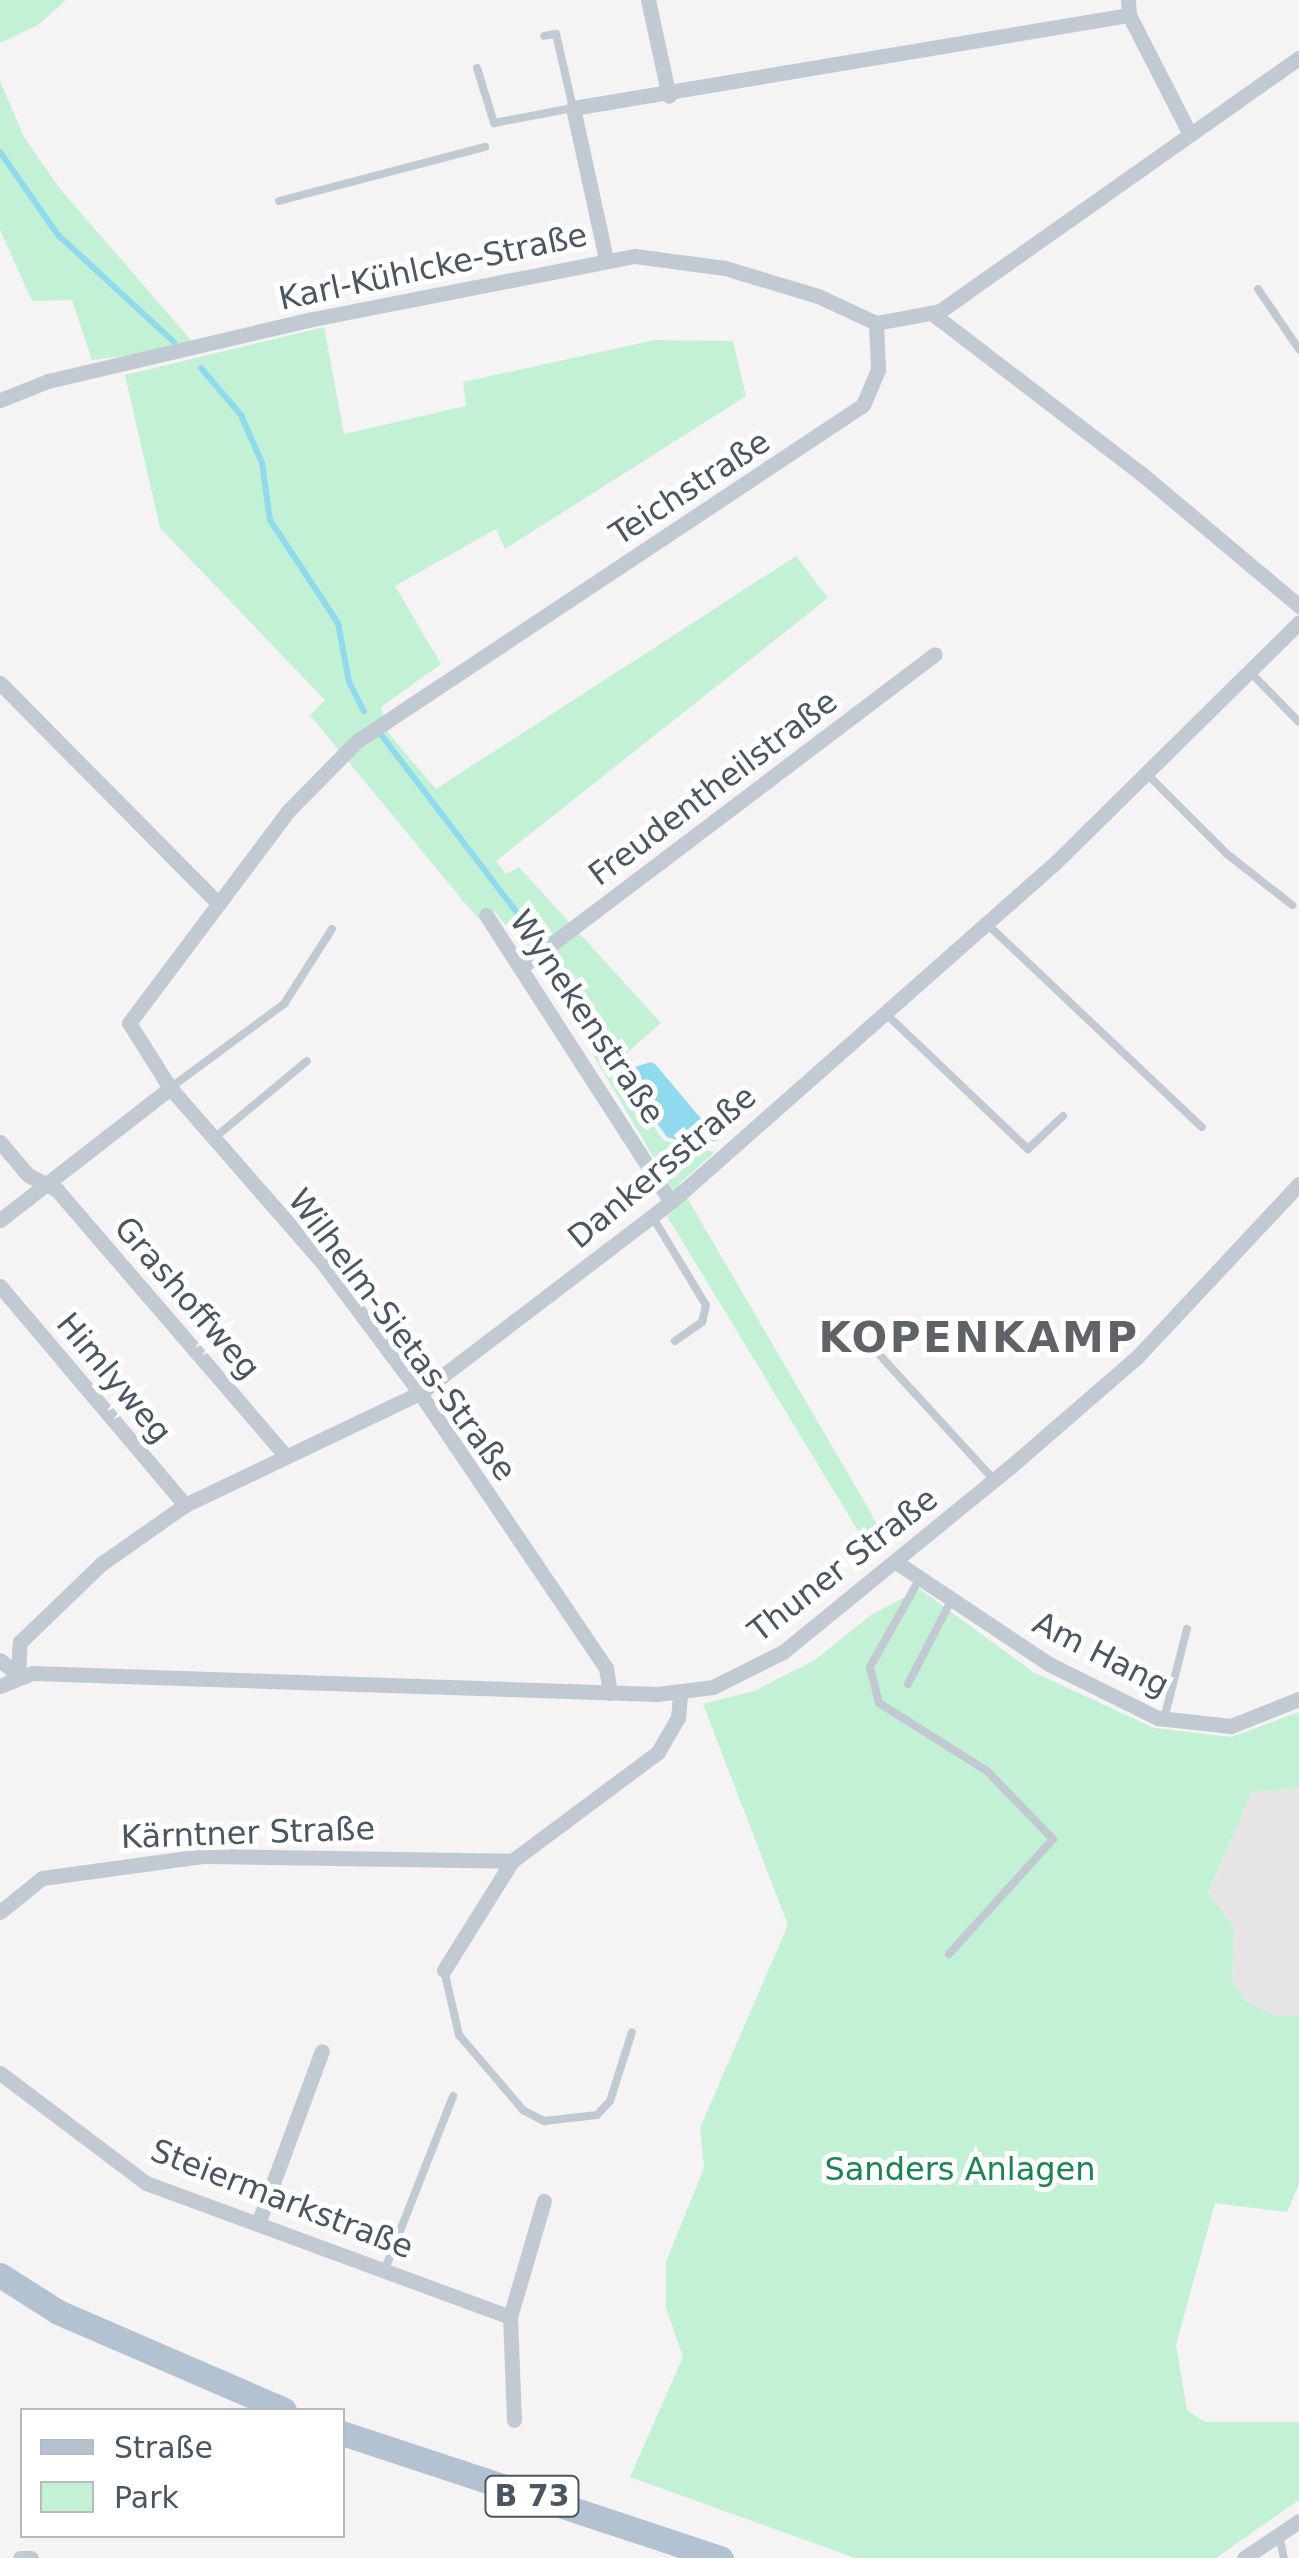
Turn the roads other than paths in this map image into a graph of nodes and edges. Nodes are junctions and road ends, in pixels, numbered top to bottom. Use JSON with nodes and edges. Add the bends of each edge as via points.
{"nodes":[{"id":1,"x":648,"y":0,"type":"edge"},
{"id":2,"x":1128,"y":7,"type":"edge"},
{"id":3,"x":544,"y":36,"type":"dead end"},
{"id":4,"x":1299,"y":58,"type":"edge"},
{"id":5,"x":477,"y":68,"type":"dead end"},
{"id":6,"x":668,"y":96,"type":"junction"},
{"id":7,"x":573,"y":108,"type":"junction"},
{"id":8,"x":1190,"y":134,"type":"junction"},
{"id":9,"x":485,"y":147,"type":"dead end"},
{"id":10,"x":279,"y":201,"type":"dead end"},
{"id":11,"x":606,"y":259,"type":"junction"},
{"id":12,"x":1258,"y":289,"type":"dead end"},
{"id":13,"x":932,"y":314,"type":"junction"},
{"id":14,"x":876,"y":323,"type":"junction"},
{"id":15,"x":1299,"y":349,"type":"edge"},
{"id":16,"x":0,"y":400,"type":"edge"},
{"id":17,"x":1299,"y":606,"type":"edge"},
{"id":18,"x":1299,"y":622,"type":"edge"},
{"id":19,"x":935,"y":654,"type":"dead end"},
{"id":20,"x":1249,"y":672,"type":"junction"},
{"id":21,"x":0,"y":683,"type":"edge"},
{"id":22,"x":1299,"y":722,"type":"edge"},
{"id":23,"x":1146,"y":773,"type":"junction"},
{"id":24,"x":219,"y":904,"type":"junction"},
{"id":25,"x":1292,"y":905,"type":"dead end"},
{"id":26,"x":486,"y":915,"type":"dead end"},
{"id":27,"x":986,"y":923,"type":"junction"},
{"id":28,"x":332,"y":929,"type":"dead end"},
{"id":29,"x":524,"y":966,"type":"junction"},
{"id":30,"x":884,"y":1012,"type":"junction"},
{"id":31,"x":129,"y":1024,"type":"joint"},
{"id":32,"x":307,"y":1061,"type":"dead end"},
{"id":33,"x":170,"y":1088,"type":"junction"},
{"id":34,"x":1063,"y":1116,"type":"dead end"},
{"id":35,"x":1202,"y":1127,"type":"dead end"},
{"id":36,"x":213,"y":1139,"type":"junction"},
{"id":37,"x":0,"y":1142,"type":"edge"},
{"id":38,"x":42,"y":1184,"type":"junction"},
{"id":39,"x":1299,"y":1184,"type":"edge"},
{"id":40,"x":671,"y":1202,"type":"junction"},
{"id":41,"x":652,"y":1216,"type":"junction"},
{"id":42,"x":0,"y":1220,"type":"edge"},
{"id":43,"x":0,"y":1286,"type":"edge"},
{"id":44,"x":675,"y":1340,"type":"dead end"},
{"id":45,"x":876,"y":1351,"type":"dead end"},
{"id":46,"x":420,"y":1392,"type":"junction"},
{"id":47,"x":284,"y":1455,"type":"junction"},
{"id":48,"x":994,"y":1480,"type":"junction"},
{"id":49,"x":185,"y":1505,"type":"junction"},
{"id":50,"x":896,"y":1562,"type":"junction"},
{"id":51,"x":920,"y":1578,"type":"junction"},
{"id":52,"x":952,"y":1599,"type":"junction"},
{"id":53,"x":1187,"y":1629,"type":"dead end"},
{"id":54,"x":0,"y":1660,"type":"edge"},
{"id":55,"x":18,"y":1676,"type":"junction"},
{"id":56,"x":908,"y":1684,"type":"dead end"},
{"id":57,"x":0,"y":1686,"type":"edge"},
{"id":58,"x":610,"y":1692,"type":"junction"},
{"id":59,"x":680,"y":1694,"type":"junction"},
{"id":60,"x":1299,"y":1699,"type":"edge"},
{"id":61,"x":1164,"y":1719,"type":"junction"},
{"id":62,"x":512,"y":1861,"type":"junction"},
{"id":63,"x":0,"y":1912,"type":"edge"},
{"id":64,"x":949,"y":1954,"type":"dead end"},
{"id":65,"x":444,"y":1970,"type":"joint"},
{"id":66,"x":632,"y":2032,"type":"dead end"},
{"id":67,"x":322,"y":2051,"type":"dead end"},
{"id":68,"x":0,"y":2073,"type":"edge"},
{"id":69,"x":453,"y":2096,"type":"dead end"},
{"id":70,"x":544,"y":2201,"type":"dead end"},
{"id":71,"x":259,"y":2222,"type":"junction"},
{"id":72,"x":385,"y":2269,"type":"junction"},
{"id":73,"x":0,"y":2275,"type":"edge"},
{"id":74,"x":510,"y":2317,"type":"junction"},
{"id":75,"x":279,"y":2408,"type":"edge"},
{"id":76,"x":514,"y":2420,"type":"dead end"},
{"id":77,"x":345,"y":2433,"type":"edge"},
{"id":78,"x":1299,"y":2521,"type":"edge"},
{"id":79,"x":1279,"y":2534,"type":"junction"},
{"id":80,"x":20,"y":2558,"type":"edge"},
{"id":81,"x":31,"y":2558,"type":"edge"},
{"id":82,"x":721,"y":2558,"type":"edge"},
{"id":83,"x":1244,"y":2558,"type":"edge"},
{"id":84,"x":1284,"y":2558,"type":"edge"}],
"edges":[{"from":1,"to":6,"type":"street"},
{"from":2,"to":6,"type":"street"},
{"from":2,"to":8,"type":"street"},
{"from":3,"to":7,"type":"lane","via":[[556,34]]},
{"from":4,"to":8,"type":"street"},
{"from":5,"to":7,"type":"lane","via":[[494,124]]},
{"from":6,"to":7,"type":"street"},
{"from":7,"to":11,"type":"street"},
{"from":8,"to":13,"type":"street"},
{"from":9,"to":10,"type":"lane"},
{"from":11,"to":14,"type":"street","name":"Karl-Kühlcke-Straße","via":[[635,256],[726,268],[818,296]]},
{"from":11,"to":16,"type":"street","name":"Karl-Kühlcke-Straße","via":[[48,380]]},
{"from":12,"to":15,"type":"lane"},
{"from":13,"to":14,"type":"street"},
{"from":13,"to":17,"type":"street","via":[[1143,475]]},
{"from":14,"to":24,"type":"street","name":"Teichstraße","via":[[878,370],[864,405],[357,740],[288,811]]},
{"from":18,"to":20,"type":"street","name":"Dankersstraße"},
{"from":19,"to":29,"type":"street","name":"Freudentheilstraße"},
{"from":20,"to":22,"type":"lane"},
{"from":20,"to":23,"type":"street","name":"Dankersstraße"},
{"from":21,"to":24,"type":"street"},
{"from":23,"to":25,"type":"lane","via":[[1227,854]]},
{"from":23,"to":27,"type":"street","name":"Dankersstraße"},
{"from":24,"to":31,"type":"street","name":"Teichstraße"},
{"from":26,"to":29,"type":"street","name":"Wynekenstraße"},
{"from":27,"to":30,"type":"street","name":"Dankersstraße"},
{"from":27,"to":35,"type":"lane"},
{"from":28,"to":33,"type":"lane","via":[[284,1004]]},
{"from":29,"to":40,"type":"street","name":"Wynekenstraße"},
{"from":30,"to":34,"type":"lane","via":[[1028,1149]]},
{"from":30,"to":40,"type":"street","name":"Dankersstraße"},
{"from":31,"to":33,"type":"street","name":"Wilhelm-Sietas-Straße"},
{"from":32,"to":36,"type":"lane"},
{"from":33,"to":36,"type":"street","name":"Wilhelm-Sietas-Straße"},
{"from":33,"to":38,"type":"street"},
{"from":36,"to":46,"type":"street","name":"Wilhelm-Sietas-Straße","via":[[322,1262]]},
{"from":37,"to":38,"type":"street","name":"Grashoffweg"},
{"from":38,"to":42,"type":"street"},
{"from":38,"to":47,"type":"street","name":"Grashoffweg","via":[[57,1190]]},
{"from":39,"to":48,"type":"street","name":"Thuner Straße","via":[[1138,1356]]},
{"from":40,"to":41,"type":"street","name":"Dankersstraße"},
{"from":41,"to":44,"type":"lane","via":[[706,1305],[702,1322]]},
{"from":41,"to":46,"type":"street","name":"Dankersstraße"},
{"from":43,"to":49,"type":"street","name":"Himlyweg"},
{"from":45,"to":48,"type":"lane"},
{"from":46,"to":47,"type":"street","name":"Dankersstraße"},
{"from":46,"to":58,"type":"street","name":"Wilhelm-Sietas-Straße","via":[[606,1668]]},
{"from":47,"to":49,"type":"street","name":"Dankersstraße"},
{"from":48,"to":50,"type":"street","name":"Thuner Straße"},
{"from":49,"to":55,"type":"street","name":"Dankersstraße","via":[[101,1564],[20,1642]]},
{"from":50,"to":51,"type":"street","name":"Am Hang"},
{"from":50,"to":59,"type":"street","name":"Thuner Straße","via":[[782,1652],[713,1686]]},
{"from":51,"to":52,"type":"street","name":"Am Hang"},
{"from":51,"to":64,"type":"lane","via":[[870,1667],[879,1703],[987,1771],[1053,1839]]},
{"from":52,"to":56,"type":"lane"},
{"from":52,"to":61,"type":"street","name":"Am Hang","via":[[1049,1664]]},
{"from":53,"to":61,"type":"lane"},
{"from":54,"to":55,"type":"street"},
{"from":55,"to":57,"type":"street"},
{"from":55,"to":58,"type":"street","name":"Thuner Straße"},
{"from":58,"to":59,"type":"street","name":"Thuner Straße"},
{"from":59,"to":62,"type":"street","via":[[678,1718],[658,1752]]},
{"from":60,"to":61,"type":"street","name":"Am Hang","via":[[1231,1726]]},
{"from":62,"to":63,"type":"street","name":"Kärntner Straße","via":[[203,1856],[42,1878]]},
{"from":62,"to":65,"type":"street"},
{"from":65,"to":66,"type":"lane","via":[[459,2034],[524,2110],[544,2121],[597,2115],[610,2101]]},
{"from":67,"to":71,"type":"street"},
{"from":68,"to":71,"type":"street","name":"Steiermarkstraße","via":[[146,2182]]},
{"from":69,"to":72,"type":"lane"},
{"from":70,"to":74,"type":"street"},
{"from":71,"to":72,"type":"street","name":"Steiermarkstraße"},
{"from":72,"to":74,"type":"street","name":"Steiermarkstraße"},
{"from":73,"to":75,"type":"main road","via":[[58,2312]]},
{"from":74,"to":76,"type":"street"},
{"from":77,"to":82,"type":"main road","number":"B 73"},
{"from":78,"to":79,"type":"street"},
{"from":79,"to":83,"type":"street"},
{"from":79,"to":84,"type":"lane"},
{"from":80,"to":81,"type":"street"}]}
